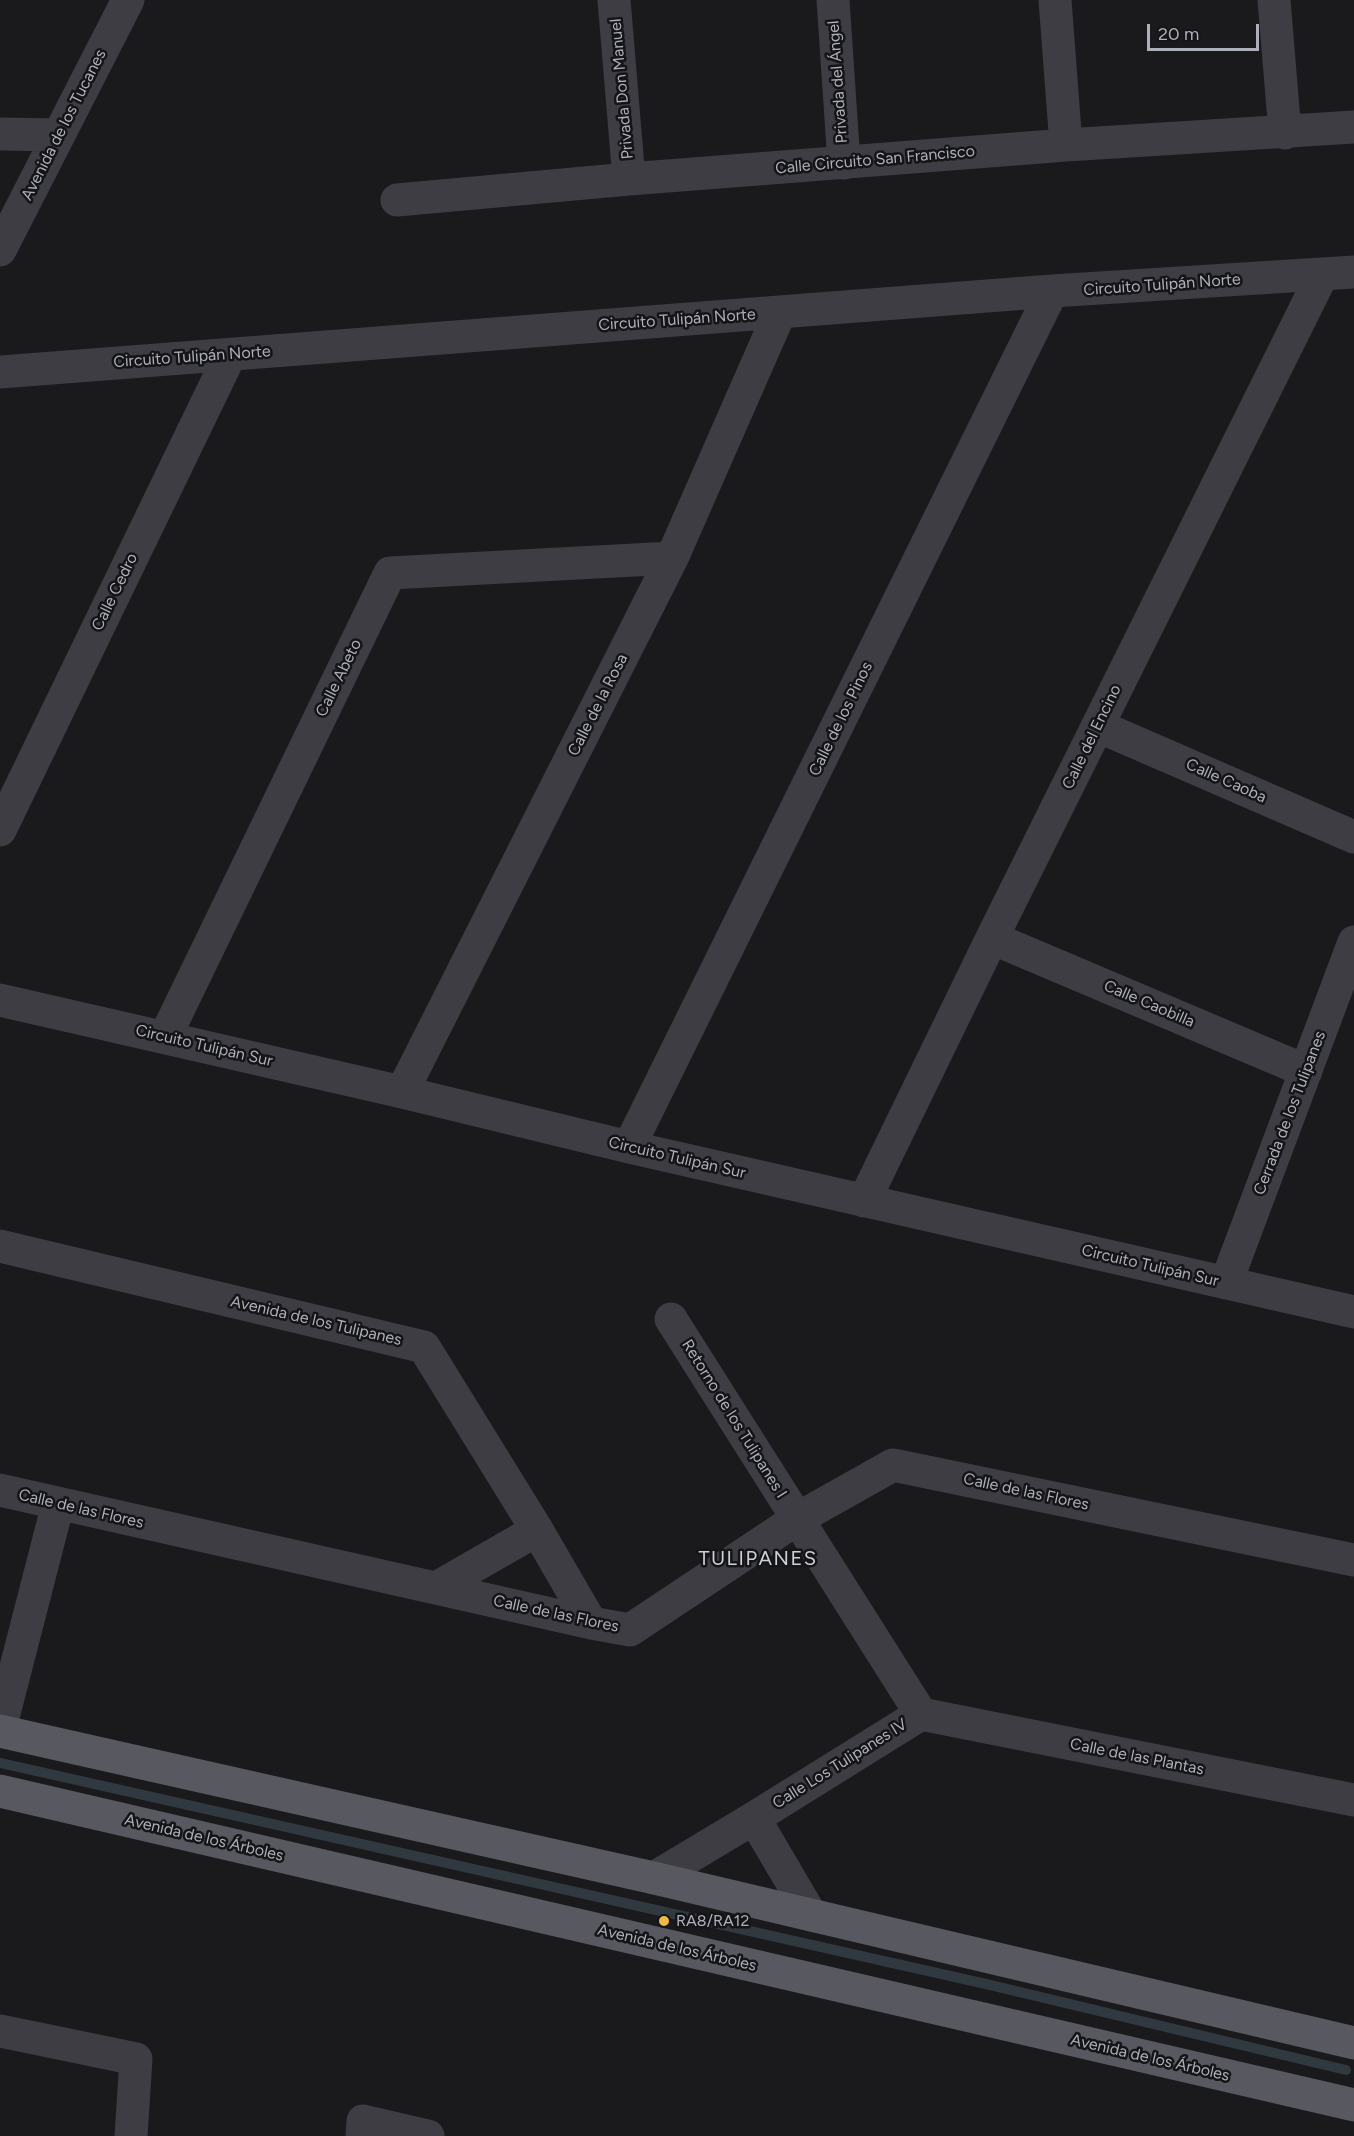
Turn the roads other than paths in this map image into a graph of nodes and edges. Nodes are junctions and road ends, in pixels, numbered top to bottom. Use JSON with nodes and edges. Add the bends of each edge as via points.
{"nodes":[{"id":1,"x":128,"y":0,"type":"edge"},
{"id":2,"x":615,"y":0,"type":"edge"},
{"id":3,"x":833,"y":0,"type":"edge"},
{"id":4,"x":1055,"y":0,"type":"edge"},
{"id":5,"x":1274,"y":0,"type":"edge"},
{"id":6,"x":1354,"y":127,"type":"edge"},
{"id":7,"x":1285,"y":133,"type":"junction"},
{"id":8,"x":0,"y":134,"type":"edge"},
{"id":9,"x":59,"y":135,"type":"junction"},
{"id":10,"x":1066,"y":145,"type":"junction"},
{"id":11,"x":844,"y":163,"type":"junction"},
{"id":12,"x":629,"y":179,"type":"junction"},
{"id":13,"x":398,"y":200,"type":"dead end"},
{"id":14,"x":0,"y":250,"type":"edge"},
{"id":15,"x":1354,"y":272,"type":"edge"},
{"id":16,"x":1322,"y":275,"type":"junction"},
{"id":17,"x":1052,"y":291,"type":"junction"},
{"id":18,"x":780,"y":312,"type":"junction"},
{"id":19,"x":230,"y":355,"type":"junction"},
{"id":20,"x":0,"y":372,"type":"edge"},
{"id":21,"x":672,"y":558,"type":"junction"},
{"id":22,"x":1098,"y":726,"type":"junction"},
{"id":23,"x":0,"y":830,"type":"edge"},
{"id":24,"x":1354,"y":837,"type":"edge"},
{"id":25,"x":992,"y":938,"type":"junction"},
{"id":26,"x":1354,"y":942,"type":"edge"},
{"id":27,"x":0,"y":1000,"type":"edge"},
{"id":28,"x":165,"y":1037,"type":"junction"},
{"id":29,"x":1306,"y":1071,"type":"junction"},
{"id":30,"x":402,"y":1092,"type":"junction"},
{"id":31,"x":629,"y":1148,"type":"junction"},
{"id":32,"x":864,"y":1201,"type":"junction"},
{"id":33,"x":0,"y":1246,"type":"edge"},
{"id":34,"x":1226,"y":1283,"type":"junction"},
{"id":35,"x":1354,"y":1312,"type":"edge"},
{"id":36,"x":671,"y":1319,"type":"dead end"},
{"id":37,"x":0,"y":1490,"type":"edge"},
{"id":38,"x":58,"y":1504,"type":"junction"},
{"id":39,"x":796,"y":1519,"type":"junction"},
{"id":40,"x":537,"y":1530,"type":"junction"},
{"id":41,"x":1354,"y":1560,"type":"edge"},
{"id":42,"x":436,"y":1588,"type":"junction"},
{"id":43,"x":591,"y":1623,"type":"junction"},
{"id":44,"x":921,"y":1714,"type":"junction"},
{"id":45,"x":0,"y":1730,"type":"edge"},
{"id":46,"x":0,"y":1791,"type":"edge"},
{"id":47,"x":1354,"y":1800,"type":"edge"},
{"id":48,"x":754,"y":1818,"type":"junction"},
{"id":49,"x":654,"y":1878,"type":"junction"},
{"id":50,"x":811,"y":1916,"type":"junction"},
{"id":51,"x":0,"y":2031,"type":"edge"},
{"id":52,"x":1354,"y":2043,"type":"edge"},
{"id":53,"x":1354,"y":2105,"type":"edge"},
{"id":54,"x":131,"y":2136,"type":"edge"},
{"id":55,"x":362,"y":2136,"type":"edge"},
{"id":56,"x":428,"y":2136,"type":"edge"}],
"edges":[{"from":1,"to":9,"type":"street","name":"Avenida de los Tucanes"},
{"from":2,"to":12,"type":"street","name":"Privada Don Manuel"},
{"from":3,"to":11,"type":"street","name":"Privada del Ángel"},
{"from":4,"to":10,"type":"street"},
{"from":5,"to":7,"type":"street"},
{"from":6,"to":7,"type":"street","name":"Calle Circuito San Francisco"},
{"from":7,"to":10,"type":"street","name":"Calle Circuito San Francisco"},
{"from":8,"to":9,"type":"street"},
{"from":9,"to":14,"type":"street","name":"Avenida de los Tucanes"},
{"from":10,"to":11,"type":"street","name":"Calle Circuito San Francisco"},
{"from":11,"to":12,"type":"street","name":"Calle Circuito San Francisco"},
{"from":12,"to":13,"type":"street","name":"Calle Circuito San Francisco"},
{"from":15,"to":16,"type":"street","name":"Circuito Tulipán Norte"},
{"from":16,"to":17,"type":"street","name":"Circuito Tulipán Norte"},
{"from":16,"to":22,"type":"street","name":"Calle del Encino"},
{"from":17,"to":18,"type":"street","name":"Circuito Tulipán Norte"},
{"from":17,"to":31,"type":"street","name":"Calle de los Pinos"},
{"from":18,"to":19,"type":"street","name":"Circuito Tulipán Norte"},
{"from":18,"to":21,"type":"street","name":"Calle de la Rosa"},
{"from":19,"to":20,"type":"street","name":"Circuito Tulipán Norte"},
{"from":19,"to":23,"type":"street","name":"Calle Cedro"},
{"from":21,"to":28,"type":"street","name":"Calle Abeto","via":[[390,573]]},
{"from":21,"to":30,"type":"street","name":"Calle de la Rosa"},
{"from":22,"to":24,"type":"street","name":"Calle Caoba"},
{"from":22,"to":25,"type":"street","name":"Calle del Encino"},
{"from":25,"to":29,"type":"street","name":"Calle Caobilla"},
{"from":25,"to":32,"type":"street","name":"Calle del Encino"},
{"from":26,"to":29,"type":"street","name":"Cerrada de los Tulipanes"},
{"from":27,"to":28,"type":"street","name":"Circuito Tulipán Sur"},
{"from":28,"to":30,"type":"street","name":"Circuito Tulipán Sur"},
{"from":29,"to":34,"type":"street","name":"Cerrada de los Tulipanes"},
{"from":30,"to":31,"type":"street","name":"Circuito Tulipán Sur"},
{"from":31,"to":32,"type":"street","name":"Circuito Tulipán Sur"},
{"from":32,"to":34,"type":"street","name":"Circuito Tulipán Sur"},
{"from":33,"to":40,"type":"street","name":"Avenida de los Tulipanes","via":[[424,1347]]},
{"from":34,"to":35,"type":"street","name":"Circuito Tulipán Sur"},
{"from":36,"to":39,"type":"street","name":"Retorno de los Tulipanes I"},
{"from":37,"to":38,"type":"street","name":"Calle de las Flores"},
{"from":38,"to":42,"type":"street","name":"Calle de las Flores"},
{"from":38,"to":45,"type":"street"},
{"from":39,"to":41,"type":"street","name":"Calle de las Flores","via":[[893,1465]]},
{"from":39,"to":43,"type":"street","name":"Calle de las Flores","via":[[630,1630]]},
{"from":39,"to":44,"type":"street","name":"Calle Los Tulipanes IV"},
{"from":40,"to":42,"type":"street"},
{"from":40,"to":43,"type":"street","name":"Avenida de los Tulipanes"},
{"from":42,"to":43,"type":"street","name":"Calle de las Flores"},
{"from":44,"to":47,"type":"street","name":"Calle de las Plantas"},
{"from":44,"to":48,"type":"street","name":"Calle Los Tulipanes IV"},
{"from":45,"to":49,"type":"main road"},
{"from":46,"to":53,"type":"main road","name":"Avenida de los Árboles"},
{"from":48,"to":49,"type":"street","name":"Calle Los Tulipanes IV"},
{"from":48,"to":50,"type":"street"},
{"from":49,"to":50,"type":"main road"},
{"from":50,"to":52,"type":"main road"},
{"from":51,"to":54,"type":"street","via":[[136,2059]]},
{"from":55,"to":56,"type":"street","via":[[363,2121]]}]}
